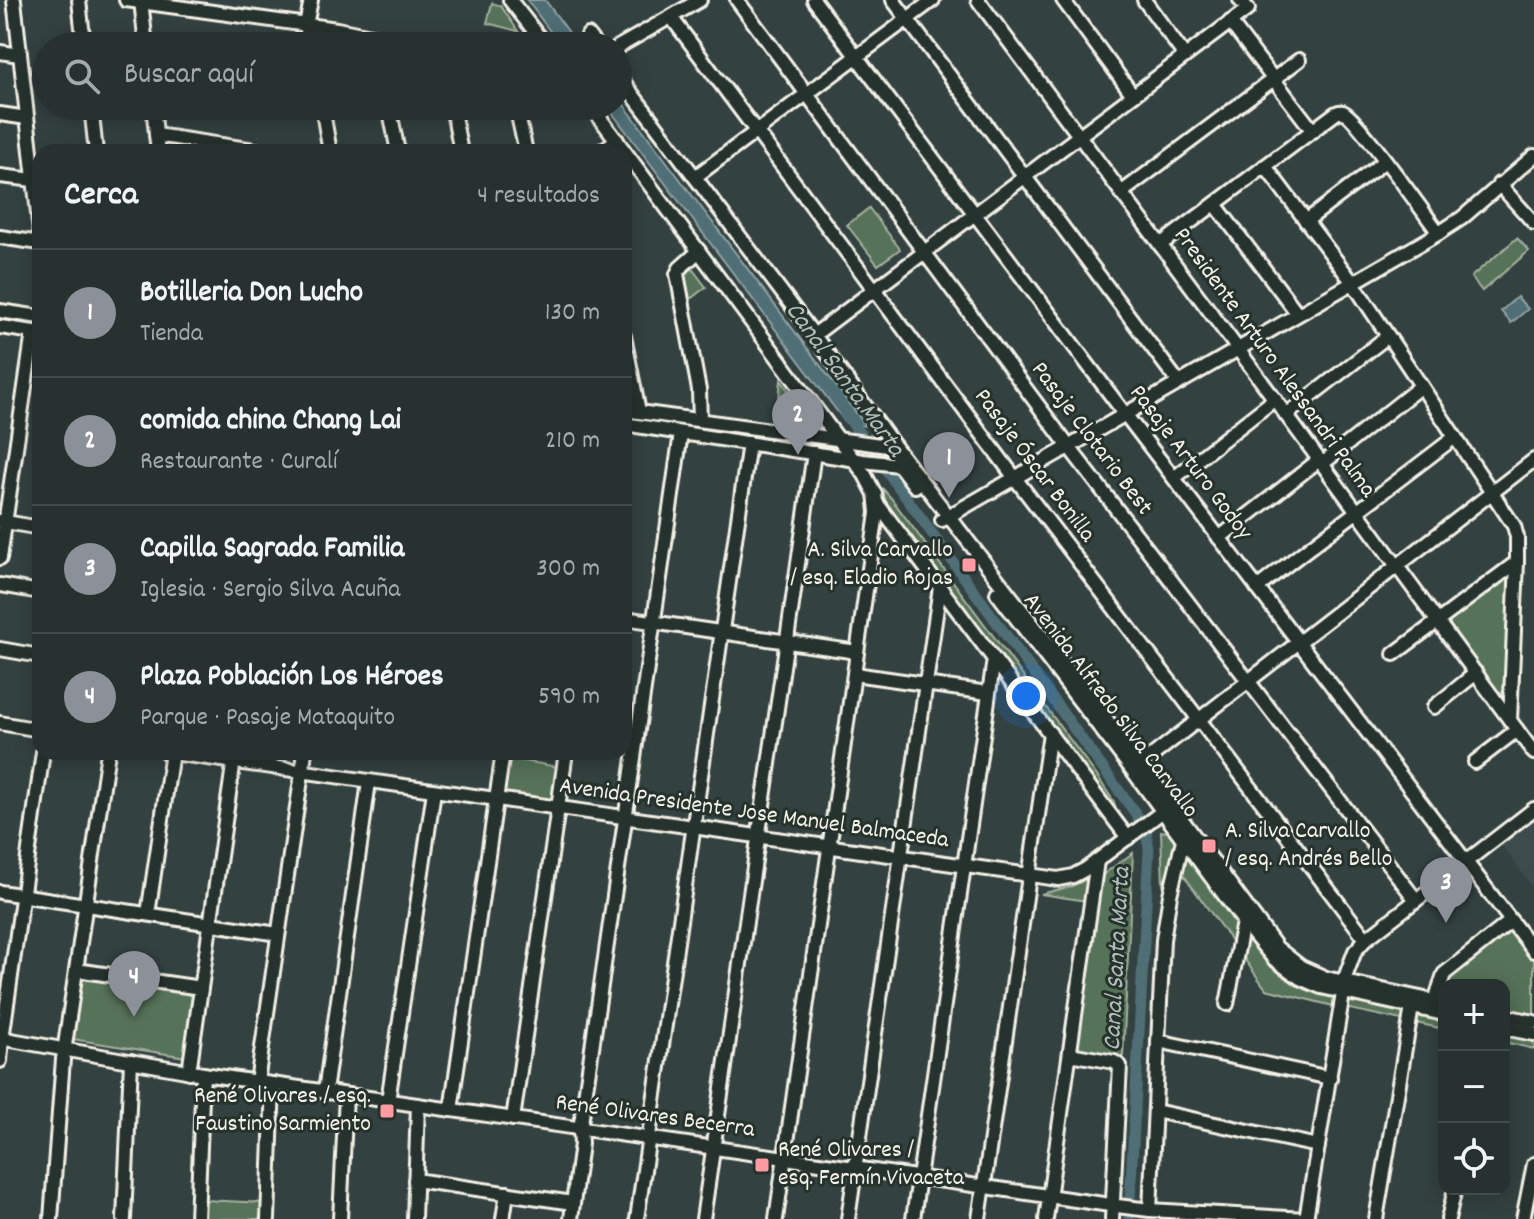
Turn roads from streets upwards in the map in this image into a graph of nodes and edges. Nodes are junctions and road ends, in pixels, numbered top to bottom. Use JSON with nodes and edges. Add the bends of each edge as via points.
{"nodes":[{"id":1,"x":14,"y":0,"type":"edge"},
{"id":2,"x":79,"y":0,"type":"edge"},
{"id":3,"x":126,"y":0,"type":"edge"},
{"id":4,"x":311,"y":0,"type":"edge"},
{"id":5,"x":510,"y":0,"type":"edge"},
{"id":6,"x":700,"y":0,"type":"edge"},
{"id":7,"x":737,"y":0,"type":"edge"},
{"id":8,"x":814,"y":0,"type":"edge"},
{"id":9,"x":893,"y":0,"type":"edge"},
{"id":10,"x":933,"y":0,"type":"edge"},
{"id":11,"x":978,"y":0,"type":"edge"},
{"id":12,"x":1063,"y":0,"type":"edge"},
{"id":13,"x":1144,"y":0,"type":"edge"},
{"id":14,"x":141,"y":1,"type":"edge"},
{"id":15,"x":1244,"y":4,"type":"edge"},
{"id":16,"x":671,"y":17,"type":"junction"},
{"id":17,"x":908,"y":19,"type":"junction"},
{"id":18,"x":1230,"y":22,"type":"junction"},
{"id":19,"x":306,"y":25,"type":"junction"},
{"id":20,"x":82,"y":32,"type":"edge"},
{"id":21,"x":144,"y":32,"type":"edge"},
{"id":22,"x":307,"y":32,"type":"edge"},
{"id":23,"x":337,"y":32,"type":"edge"},
{"id":24,"x":535,"y":32,"type":"edge"},
{"id":25,"x":632,"y":39,"type":"edge"},
{"id":26,"x":0,"y":52,"type":"edge"},
{"id":27,"x":20,"y":55,"type":"junction"},
{"id":28,"x":1185,"y":56,"type":"junction"},
{"id":29,"x":857,"y":57,"type":"junction"},
{"id":30,"x":1299,"y":60,"type":"dead end"},
{"id":31,"x":1273,"y":79,"type":"junction"},
{"id":32,"x":632,"y":94,"type":"edge"},
{"id":33,"x":807,"y":94,"type":"junction"},
{"id":34,"x":1133,"y":95,"type":"junction"},
{"id":35,"x":0,"y":114,"type":"edge"},
{"id":36,"x":27,"y":118,"type":"junction"},
{"id":37,"x":93,"y":120,"type":"edge"},
{"id":38,"x":154,"y":120,"type":"edge"},
{"id":39,"x":324,"y":120,"type":"edge"},
{"id":40,"x":392,"y":120,"type":"edge"},
{"id":41,"x":455,"y":120,"type":"edge"},
{"id":42,"x":519,"y":120,"type":"edge"},
{"id":43,"x":602,"y":120,"type":"edge"},
{"id":44,"x":757,"y":131,"type":"junction"},
{"id":45,"x":1313,"y":131,"type":"junction"},
{"id":46,"x":156,"y":135,"type":"junction"},
{"id":47,"x":1079,"y":136,"type":"junction"},
{"id":48,"x":617,"y":140,"type":"junction"},
{"id":49,"x":95,"y":144,"type":"edge"},
{"id":50,"x":157,"y":144,"type":"edge"},
{"id":51,"x":215,"y":144,"type":"edge"},
{"id":52,"x":329,"y":144,"type":"edge"},
{"id":53,"x":396,"y":144,"type":"edge"},
{"id":54,"x":459,"y":144,"type":"edge"},
{"id":55,"x":524,"y":144,"type":"edge"},
{"id":56,"x":611,"y":144,"type":"edge"},
{"id":57,"x":620,"y":144,"type":"edge"},
{"id":58,"x":1534,"y":156,"type":"edge"},
{"id":59,"x":632,"y":160,"type":"edge"},
{"id":60,"x":1385,"y":161,"type":"junction"},
{"id":61,"x":32,"y":162,"type":"edge"},
{"id":62,"x":1265,"y":166,"type":"junction"},
{"id":63,"x":0,"y":176,"type":"edge"},
{"id":64,"x":1025,"y":176,"type":"junction"},
{"id":65,"x":695,"y":177,"type":"junction"},
{"id":66,"x":32,"y":180,"type":"edge"},
{"id":67,"x":1499,"y":184,"type":"junction"},
{"id":68,"x":1121,"y":193,"type":"junction"},
{"id":69,"x":1215,"y":204,"type":"junction"},
{"id":70,"x":975,"y":214,"type":"junction"},
{"id":71,"x":1306,"y":221,"type":"junction"},
{"id":72,"x":1534,"y":223,"type":"edge"},
{"id":73,"x":1439,"y":233,"type":"junction"},
{"id":74,"x":0,"y":237,"type":"edge"},
{"id":75,"x":32,"y":242,"type":"edge"},
{"id":76,"x":1160,"y":245,"type":"junction"},
{"id":77,"x":699,"y":251,"type":"junction"},
{"id":78,"x":924,"y":252,"type":"junction"},
{"id":79,"x":1353,"y":283,"type":"junction"},
{"id":80,"x":874,"y":289,"type":"junction"},
{"id":81,"x":0,"y":311,"type":"edge"},
{"id":82,"x":1298,"y":314,"type":"junction"},
{"id":83,"x":32,"y":316,"type":"edge"},
{"id":84,"x":0,"y":327,"type":"edge"},
{"id":85,"x":32,"y":332,"type":"edge"},
{"id":86,"x":814,"y":335,"type":"junction"},
{"id":87,"x":1388,"y":336,"type":"junction"},
{"id":88,"x":1238,"y":349,"type":"junction"},
{"id":89,"x":32,"y":356,"type":"edge"},
{"id":90,"x":632,"y":377,"type":"edge"},
{"id":91,"x":1179,"y":383,"type":"junction"},
{"id":92,"x":1421,"y":386,"type":"junction"},
{"id":93,"x":1275,"y":399,"type":"junction"},
{"id":94,"x":632,"y":411,"type":"edge"},
{"id":95,"x":639,"y":412,"type":"junction"},
{"id":96,"x":1125,"y":414,"type":"junction"},
{"id":97,"x":1286,"y":415,"type":"junction"},
{"id":98,"x":700,"y":420,"type":"junction"},
{"id":99,"x":632,"y":425,"type":"edge"},
{"id":100,"x":681,"y":433,"type":"junction"},
{"id":101,"x":1455,"y":437,"type":"junction"},
{"id":102,"x":844,"y":440,"type":"junction"},
{"id":103,"x":749,"y":443,"type":"junction"},
{"id":104,"x":895,"y":447,"type":"junction"},
{"id":105,"x":1069,"y":447,"type":"junction"},
{"id":106,"x":814,"y":453,"type":"junction"},
{"id":107,"x":858,"y":460,"type":"junction"},
{"id":108,"x":1534,"y":460,"type":"edge"},
{"id":109,"x":1321,"y":462,"type":"junction"},
{"id":110,"x":900,"y":464,"type":"junction"},
{"id":111,"x":1015,"y":478,"type":"junction"},
{"id":112,"x":1174,"y":478,"type":"junction"},
{"id":113,"x":1492,"y":492,"type":"junction"},
{"id":114,"x":876,"y":502,"type":"junction"},
{"id":115,"x":1357,"y":512,"type":"junction"},
{"id":116,"x":944,"y":519,"type":"junction"},
{"id":117,"x":3,"y":522,"type":"edge"},
{"id":118,"x":32,"y":527,"type":"edge"},
{"id":119,"x":1219,"y":538,"type":"junction"},
{"id":120,"x":0,"y":558,"type":"edge"},
{"id":121,"x":1517,"y":562,"type":"junction"},
{"id":122,"x":1397,"y":566,"type":"junction"},
{"id":123,"x":0,"y":585,"type":"edge"},
{"id":124,"x":940,"y":587,"type":"junction"},
{"id":125,"x":1257,"y":588,"type":"junction"},
{"id":126,"x":32,"y":591,"type":"edge"},
{"id":127,"x":632,"y":619,"type":"edge"},
{"id":128,"x":1437,"y":621,"type":"junction"},
{"id":129,"x":653,"y":622,"type":"junction"},
{"id":130,"x":722,"y":632,"type":"junction"},
{"id":131,"x":786,"y":642,"type":"junction"},
{"id":132,"x":1298,"y":642,"type":"junction"},
{"id":133,"x":0,"y":649,"type":"edge"},
{"id":134,"x":857,"y":652,"type":"junction"},
{"id":135,"x":1394,"y":654,"type":"dead end"},
{"id":136,"x":32,"y":655,"type":"edge"},
{"id":137,"x":994,"y":659,"type":"junction"},
{"id":138,"x":1476,"y":673,"type":"junction"},
{"id":139,"x":854,"y":674,"type":"junction"},
{"id":140,"x":1248,"y":681,"type":"junction"},
{"id":141,"x":925,"y":684,"type":"junction"},
{"id":142,"x":988,"y":693,"type":"junction"},
{"id":143,"x":1434,"y":707,"type":"dead end"},
{"id":144,"x":1199,"y":719,"type":"junction"},
{"id":145,"x":0,"y":723,"type":"edge"},
{"id":146,"x":1513,"y":725,"type":"junction"},
{"id":147,"x":32,"y":729,"type":"edge"},
{"id":148,"x":1050,"y":733,"type":"junction"},
{"id":149,"x":1534,"y":753,"type":"edge"},
{"id":150,"x":42,"y":760,"type":"edge"},
{"id":151,"x":107,"y":760,"type":"edge"},
{"id":152,"x":169,"y":760,"type":"edge"},
{"id":153,"x":234,"y":760,"type":"edge"},
{"id":154,"x":247,"y":760,"type":"edge"},
{"id":155,"x":304,"y":760,"type":"edge"},
{"id":156,"x":502,"y":760,"type":"edge"},
{"id":157,"x":565,"y":760,"type":"edge"},
{"id":158,"x":1475,"y":762,"type":"dead end"},
{"id":159,"x":1137,"y":768,"type":"junction"},
{"id":160,"x":302,"y":773,"type":"junction"},
{"id":161,"x":369,"y":782,"type":"junction"},
{"id":162,"x":434,"y":791,"type":"junction"},
{"id":163,"x":496,"y":800,"type":"junction"},
{"id":164,"x":558,"y":809,"type":"junction"},
{"id":165,"x":1534,"y":809,"type":"edge"},
{"id":166,"x":1163,"y":812,"type":"junction"},
{"id":167,"x":625,"y":818,"type":"junction"},
{"id":168,"x":693,"y":828,"type":"junction"},
{"id":169,"x":1131,"y":836,"type":"junction"},
{"id":170,"x":758,"y":837,"type":"junction"},
{"id":171,"x":1183,"y":840,"type":"junction"},
{"id":172,"x":829,"y":847,"type":"junction"},
{"id":173,"x":900,"y":857,"type":"junction"},
{"id":174,"x":1097,"y":861,"type":"junction"},
{"id":175,"x":1465,"y":862,"type":"junction"},
{"id":176,"x":963,"y":866,"type":"junction"},
{"id":177,"x":1029,"y":876,"type":"junction"},
{"id":178,"x":0,"y":892,"type":"edge"},
{"id":179,"x":22,"y":895,"type":"junction"},
{"id":180,"x":1416,"y":900,"type":"junction"},
{"id":181,"x":85,"y":905,"type":"junction"},
{"id":182,"x":148,"y":914,"type":"junction"},
{"id":183,"x":1511,"y":921,"type":"junction"},
{"id":184,"x":1243,"y":922,"type":"junction"},
{"id":185,"x":211,"y":923,"type":"junction"},
{"id":186,"x":278,"y":934,"type":"junction"},
{"id":187,"x":1366,"y":939,"type":"junction"},
{"id":188,"x":1534,"y":951,"type":"edge"},
{"id":189,"x":76,"y":970,"type":"junction"},
{"id":190,"x":1443,"y":979,"type":"edge"},
{"id":191,"x":201,"y":988,"type":"junction"},
{"id":192,"x":1345,"y":988,"type":"junction"},
{"id":193,"x":1438,"y":1002,"type":"edge"},
{"id":194,"x":1227,"y":1004,"type":"dead end"},
{"id":195,"x":1412,"y":1007,"type":"junction"},
{"id":196,"x":1438,"y":1013,"type":"edge"},
{"id":197,"x":1510,"y":1017,"type":"edge"},
{"id":198,"x":1534,"y":1022,"type":"edge"},
{"id":199,"x":1510,"y":1029,"type":"edge"},
{"id":200,"x":1534,"y":1034,"type":"edge"},
{"id":201,"x":1,"y":1038,"type":"edge"},
{"id":202,"x":1158,"y":1041,"type":"junction"},
{"id":203,"x":64,"y":1048,"type":"junction"},
{"id":204,"x":1070,"y":1054,"type":"junction"},
{"id":205,"x":0,"y":1061,"type":"edge"},
{"id":206,"x":131,"y":1061,"type":"junction"},
{"id":207,"x":196,"y":1073,"type":"junction"},
{"id":208,"x":1330,"y":1078,"type":"junction"},
{"id":209,"x":257,"y":1082,"type":"junction"},
{"id":210,"x":273,"y":1084,"type":"junction"},
{"id":211,"x":325,"y":1092,"type":"junction"},
{"id":212,"x":346,"y":1095,"type":"junction"},
{"id":213,"x":388,"y":1101,"type":"junction"},
{"id":214,"x":418,"y":1105,"type":"junction"},
{"id":215,"x":451,"y":1110,"type":"junction"},
{"id":216,"x":1155,"y":1111,"type":"junction"},
{"id":217,"x":513,"y":1119,"type":"junction"},
{"id":218,"x":580,"y":1128,"type":"junction"},
{"id":219,"x":649,"y":1138,"type":"junction"},
{"id":220,"x":1318,"y":1146,"type":"junction"},
{"id":221,"x":714,"y":1148,"type":"junction"},
{"id":222,"x":785,"y":1158,"type":"junction"},
{"id":223,"x":1534,"y":1164,"type":"edge"},
{"id":224,"x":855,"y":1168,"type":"junction"},
{"id":225,"x":919,"y":1177,"type":"junction"},
{"id":226,"x":415,"y":1180,"type":"junction"},
{"id":227,"x":984,"y":1187,"type":"junction"},
{"id":228,"x":507,"y":1193,"type":"junction"},
{"id":229,"x":1454,"y":1195,"type":"edge"},
{"id":230,"x":1050,"y":1196,"type":"junction"},
{"id":231,"x":573,"y":1203,"type":"junction"},
{"id":232,"x":1114,"y":1205,"type":"junction"},
{"id":233,"x":1146,"y":1209,"type":"junction"},
{"id":234,"x":1176,"y":1215,"type":"edge"},
{"id":235,"x":1238,"y":1217,"type":"edge"},
{"id":236,"x":51,"y":1219,"type":"edge"},
{"id":237,"x":124,"y":1219,"type":"edge"},
{"id":238,"x":197,"y":1219,"type":"edge"},
{"id":239,"x":268,"y":1219,"type":"edge"},
{"id":240,"x":340,"y":1219,"type":"edge"},
{"id":241,"x":414,"y":1219,"type":"edge"},
{"id":242,"x":503,"y":1219,"type":"edge"},
{"id":243,"x":571,"y":1219,"type":"edge"},
{"id":244,"x":637,"y":1219,"type":"edge"},
{"id":245,"x":703,"y":1219,"type":"edge"},
{"id":246,"x":776,"y":1219,"type":"edge"},
{"id":247,"x":848,"y":1219,"type":"edge"},
{"id":248,"x":913,"y":1219,"type":"edge"},
{"id":249,"x":979,"y":1219,"type":"edge"},
{"id":250,"x":1046,"y":1219,"type":"edge"},
{"id":251,"x":1112,"y":1219,"type":"edge"},
{"id":252,"x":1306,"y":1219,"type":"edge"},
{"id":253,"x":1376,"y":1219,"type":"edge"},
{"id":254,"x":1448,"y":1219,"type":"edge"},
{"id":255,"x":1523,"y":1219,"type":"edge"}],
"edges":[{"from":1,"to":27,"type":"street"},
{"from":2,"to":20,"type":"street"},
{"from":3,"to":14,"type":"street"},
{"from":4,"to":19,"type":"street"},
{"from":5,"to":24,"type":"street"},
{"from":6,"to":16,"type":"street"},
{"from":7,"to":33,"type":"street","name":"Pasaje Clotario Best"},
{"from":8,"to":29,"type":"street","name":"Pasaje Arturo Godoy"},
{"from":9,"to":17,"type":"street"},
{"from":10,"to":17,"type":"street"},
{"from":11,"to":47,"type":"street","name":"Presidente Arturo Alessandri Palma"},
{"from":12,"to":34,"type":"street"},
{"from":13,"to":28,"type":"street"},
{"from":14,"to":19,"type":"street"},
{"from":14,"to":21,"type":"street"},
{"from":15,"to":18,"type":"street"},
{"from":16,"to":25,"type":"street"},
{"from":16,"to":44,"type":"street","name":"Pasaje Óscar Bonilla"},
{"from":17,"to":29,"type":"street"},
{"from":17,"to":64,"type":"street"},
{"from":18,"to":28,"type":"street"},
{"from":18,"to":31,"type":"street"},
{"from":19,"to":22,"type":"street"},
{"from":19,"to":23,"type":"street"},
{"from":26,"to":27,"type":"street"},
{"from":27,"to":36,"type":"street"},
{"from":28,"to":34,"type":"street"},
{"from":29,"to":33,"type":"street"},
{"from":29,"to":70,"type":"street","name":"Pasaje Arturo Godoy"},
{"from":30,"to":31,"type":"street"},
{"from":31,"to":45,"type":"street"},
{"from":31,"to":68,"type":"street"},
{"from":32,"to":65,"type":"street","name":"Avenida Alfredo Silva Carvallo"},
{"from":33,"to":44,"type":"street"},
{"from":33,"to":78,"type":"street","name":"Pasaje Clotario Best"},
{"from":34,"to":47,"type":"street"},
{"from":35,"to":36,"type":"street"},
{"from":36,"to":61,"type":"street"},
{"from":37,"to":49,"type":"street"},
{"from":38,"to":46,"type":"street"},
{"from":39,"to":52,"type":"street"},
{"from":40,"to":53,"type":"street"},
{"from":41,"to":54,"type":"street"},
{"from":42,"to":55,"type":"street"},
{"from":43,"to":48,"type":"street"},
{"from":44,"to":65,"type":"street"},
{"from":44,"to":80,"type":"street","name":"Pasaje Óscar Bonilla"},
{"from":45,"to":60,"type":"street","via":[[1341,111]]},
{"from":45,"to":62,"type":"street"},
{"from":46,"to":50,"type":"street"},
{"from":46,"to":51,"type":"street"},
{"from":47,"to":64,"type":"street"},
{"from":47,"to":68,"type":"street","name":"Presidente Arturo Alessandri Palma"},
{"from":48,"to":56,"type":"street"},
{"from":48,"to":57,"type":"street"},
{"from":58,"to":67,"type":"street"},
{"from":59,"to":77,"type":"street"},
{"from":60,"to":71,"type":"street"},
{"from":60,"to":73,"type":"street"},
{"from":62,"to":69,"type":"street"},
{"from":62,"to":71,"type":"street"},
{"from":63,"to":66,"type":"street"},
{"from":64,"to":70,"type":"street"},
{"from":64,"to":91,"type":"street"},
{"from":65,"to":86,"type":"street","name":"Avenida Alfredo Silva Carvallo"},
{"from":67,"to":72,"type":"street"},
{"from":67,"to":73,"type":"street"},
{"from":68,"to":76,"type":"street","name":"Presidente Arturo Alessandri Palma"},
{"from":69,"to":76,"type":"street"},
{"from":69,"to":82,"type":"street"},
{"from":70,"to":78,"type":"street"},
{"from":70,"to":96,"type":"street","name":"Pasaje Arturo Godoy"},
{"from":71,"to":79,"type":"street"},
{"from":73,"to":79,"type":"street"},
{"from":74,"to":75,"type":"street"},
{"from":76,"to":88,"type":"street","name":"Presidente Arturo Alessandri Palma"},
{"from":77,"to":98,"type":"street","via":[[677,276]]},
{"from":77,"to":102,"type":"street"},
{"from":78,"to":80,"type":"street"},
{"from":78,"to":105,"type":"street","name":"Pasaje Clotario Best"},
{"from":79,"to":82,"type":"street"},
{"from":79,"to":87,"type":"street"},
{"from":80,"to":86,"type":"street"},
{"from":80,"to":111,"type":"street","name":"Pasaje Óscar Bonilla"},
{"from":81,"to":83,"type":"street"},
{"from":82,"to":88,"type":"street"},
{"from":84,"to":85,"type":"street"},
{"from":86,"to":104,"type":"street","name":"Avenida Alfredo Silva Carvallo"},
{"from":87,"to":92,"type":"street"},
{"from":87,"to":97,"type":"street"},
{"from":88,"to":91,"type":"street"},
{"from":88,"to":93,"type":"street","name":"Presidente Arturo Alessandri Palma"},
{"from":89,"to":117,"type":"street"},
{"from":90,"to":95,"type":"street"},
{"from":91,"to":96,"type":"street"},
{"from":92,"to":101,"type":"street"},
{"from":92,"to":109,"type":"street"},
{"from":93,"to":97,"type":"street","name":"Presidente Arturo Alessandri Palma"},
{"from":93,"to":112,"type":"street"},
{"from":94,"to":95,"type":"street"},
{"from":95,"to":98,"type":"street"},
{"from":96,"to":105,"type":"street"},
{"from":96,"to":112,"type":"street","name":"Pasaje Arturo Godoy"},
{"from":97,"to":109,"type":"street","name":"Presidente Arturo Alessandri Palma"},
{"from":98,"to":102,"type":"street"},
{"from":99,"to":100,"type":"street"},
{"from":100,"to":103,"type":"street"},
{"from":100,"to":129,"type":"street"},
{"from":101,"to":113,"type":"street"},
{"from":101,"to":115,"type":"street"},
{"from":102,"to":104,"type":"street"},
{"from":102,"to":107,"type":"street"},
{"from":103,"to":106,"type":"street"},
{"from":103,"to":130,"type":"street"},
{"from":104,"to":110,"type":"street","name":"Avenida Alfredo Silva Carvallo"},
{"from":105,"to":111,"type":"street"},
{"from":105,"to":140,"type":"street","name":"Pasaje Clotario Best"},
{"from":106,"to":107,"type":"street"},
{"from":106,"to":131,"type":"street"},
{"from":107,"to":110,"type":"street"},
{"from":107,"to":114,"type":"street"},
{"from":108,"to":113,"type":"street"},
{"from":109,"to":115,"type":"street","name":"Presidente Arturo Alessandri Palma"},
{"from":109,"to":119,"type":"street"},
{"from":110,"to":116,"type":"street","name":"Avenida Alfredo Silva Carvallo"},
{"from":111,"to":116,"type":"street"},
{"from":111,"to":144,"type":"street","name":"Pasaje Óscar Bonilla"},
{"from":112,"to":119,"type":"street","name":"Pasaje Arturo Godoy"},
{"from":113,"to":121,"type":"street","via":[[1516,531]]},
{"from":113,"to":122,"type":"street"},
{"from":114,"to":124,"type":"street"},
{"from":114,"to":134,"type":"street"},
{"from":115,"to":122,"type":"street","name":"Presidente Arturo Alessandri Palma"},
{"from":115,"to":125,"type":"street"},
{"from":116,"to":159,"type":"street","name":"Avenida Alfredo Silva Carvallo"},
{"from":117,"to":118,"type":"street"},
{"from":117,"to":120,"type":"street"},
{"from":119,"to":125,"type":"street","name":"Pasaje Arturo Godoy"},
{"from":121,"to":128,"type":"street"},
{"from":121,"to":146,"type":"street"},
{"from":122,"to":128,"type":"street","name":"Presidente Arturo Alessandri Palma"},
{"from":122,"to":132,"type":"street"},
{"from":123,"to":126,"type":"street"},
{"from":124,"to":137,"type":"street"},
{"from":124,"to":141,"type":"street"},
{"from":125,"to":132,"type":"street","name":"Pasaje Arturo Godoy"},
{"from":127,"to":129,"type":"street"},
{"from":128,"to":135,"type":"street"},
{"from":128,"to":138,"type":"street","name":"Presidente Arturo Alessandri Palma"},
{"from":129,"to":130,"type":"street"},
{"from":129,"to":167,"type":"street"},
{"from":130,"to":131,"type":"street"},
{"from":130,"to":168,"type":"street"},
{"from":131,"to":134,"type":"street"},
{"from":131,"to":170,"type":"street"},
{"from":132,"to":140,"type":"street"},
{"from":132,"to":175,"type":"street","name":"Pasaje Arturo Godoy"},
{"from":133,"to":136,"type":"street"},
{"from":134,"to":139,"type":"street"},
{"from":137,"to":142,"type":"street"},
{"from":137,"to":148,"type":"street"},
{"from":138,"to":143,"type":"street"},
{"from":138,"to":146,"type":"street","name":"Presidente Arturo Alessandri Palma"},
{"from":139,"to":141,"type":"street"},
{"from":139,"to":172,"type":"street"},
{"from":140,"to":144,"type":"street"},
{"from":140,"to":180,"type":"street","name":"Pasaje Clotario Best"},
{"from":141,"to":142,"type":"street"},
{"from":141,"to":173,"type":"street"},
{"from":142,"to":176,"type":"street"},
{"from":144,"to":159,"type":"street"},
{"from":144,"to":187,"type":"street","name":"Pasaje Óscar Bonilla"},
{"from":145,"to":147,"type":"street"},
{"from":146,"to":149,"type":"street","name":"Presidente Arturo Alessandri Palma"},
{"from":146,"to":158,"type":"street"},
{"from":148,"to":169,"type":"street"},
{"from":148,"to":177,"type":"street"},
{"from":150,"to":179,"type":"street"},
{"from":151,"to":181,"type":"street"},
{"from":152,"to":182,"type":"street"},
{"from":153,"to":185,"type":"street"},
{"from":154,"to":160,"type":"street","name":"Avenida Presidente Jose Manuel Balmaceda"},
{"from":155,"to":160,"type":"street"},
{"from":156,"to":163,"type":"street"},
{"from":157,"to":164,"type":"street"},
{"from":159,"to":166,"type":"street","name":"Avenida Alfredo Silva Carvallo"},
{"from":160,"to":161,"type":"street","name":"Avenida Presidente Jose Manuel Balmaceda"},
{"from":160,"to":186,"type":"street"},
{"from":161,"to":162,"type":"street","name":"Avenida Presidente Jose Manuel Balmaceda"},
{"from":161,"to":211,"type":"street"},
{"from":162,"to":163,"type":"street","name":"Avenida Presidente Jose Manuel Balmaceda"},
{"from":162,"to":213,"type":"street"},
{"from":163,"to":164,"type":"street","name":"Avenida Presidente Jose Manuel Balmaceda"},
{"from":163,"to":215,"type":"street"},
{"from":164,"to":167,"type":"street","name":"Avenida Presidente Jose Manuel Balmaceda"},
{"from":164,"to":217,"type":"street"},
{"from":165,"to":175,"type":"street"},
{"from":166,"to":169,"type":"street","name":"Avenida Presidente Jose Manuel Balmaceda"},
{"from":166,"to":171,"type":"street","name":"Avenida Alfredo Silva Carvallo"},
{"from":166,"to":192,"type":"street","name":"Avenida Alfredo Silva Carvallo","via":[[1277,948]]},
{"from":167,"to":168,"type":"street","name":"Avenida Presidente Jose Manuel Balmaceda"},
{"from":167,"to":218,"type":"street"},
{"from":168,"to":170,"type":"street","name":"Avenida Presidente Jose Manuel Balmaceda"},
{"from":168,"to":219,"type":"street"},
{"from":169,"to":174,"type":"street","name":"Avenida Presidente Jose Manuel Balmaceda"},
{"from":170,"to":172,"type":"street","name":"Avenida Presidente Jose Manuel Balmaceda"},
{"from":170,"to":221,"type":"street"},
{"from":171,"to":184,"type":"street","name":"Avenida Alfredo Silva Carvallo"},
{"from":171,"to":202,"type":"street","via":[[1163,940]]},
{"from":172,"to":173,"type":"street","name":"Avenida Presidente Jose Manuel Balmaceda"},
{"from":172,"to":222,"type":"street"},
{"from":173,"to":176,"type":"street","name":"Avenida Presidente Jose Manuel Balmaceda"},
{"from":173,"to":224,"type":"street"},
{"from":174,"to":177,"type":"street","name":"Avenida Presidente Jose Manuel Balmaceda","via":[[1066,879]]},
{"from":174,"to":204,"type":"street"},
{"from":175,"to":180,"type":"street"},
{"from":175,"to":183,"type":"street","name":"Pasaje Arturo Godoy"},
{"from":176,"to":177,"type":"street","name":"Avenida Presidente Jose Manuel Balmaceda"},
{"from":176,"to":225,"type":"street"},
{"from":177,"to":227,"type":"street"},
{"from":178,"to":179,"type":"street"},
{"from":179,"to":181,"type":"street"},
{"from":179,"to":201,"type":"street"},
{"from":180,"to":187,"type":"street"},
{"from":181,"to":182,"type":"street"},
{"from":181,"to":189,"type":"street"},
{"from":182,"to":185,"type":"street"},
{"from":183,"to":188,"type":"street","name":"Pasaje Arturo Godoy"},
{"from":183,"to":190,"type":"street"},
{"from":184,"to":192,"type":"street","name":"Avenida Alfredo Silva Carvallo","via":[[1289,971],[1310,983]]},
{"from":184,"to":194,"type":"street"},
{"from":185,"to":186,"type":"street"},
{"from":185,"to":191,"type":"street"},
{"from":186,"to":209,"type":"street"},
{"from":187,"to":192,"type":"street","via":[[1350,960]]},
{"from":189,"to":191,"type":"street"},
{"from":189,"to":203,"type":"street"},
{"from":191,"to":207,"type":"street"},
{"from":192,"to":193,"type":"street","name":"Avenida Alfredo Silva Carvallo"},
{"from":192,"to":195,"type":"street","name":"Avenida Alfredo Silva Carvallo"},
{"from":192,"to":208,"type":"street"},
{"from":195,"to":196,"type":"street","name":"Avenida Alfredo Silva Carvallo"},
{"from":195,"to":253,"type":"street"},
{"from":197,"to":198,"type":"street"},
{"from":199,"to":200,"type":"street"},
{"from":201,"to":203,"type":"street","name":"René Olivares Becerra"},
{"from":201,"to":205,"type":"street"},
{"from":202,"to":208,"type":"street"},
{"from":202,"to":216,"type":"street"},
{"from":203,"to":206,"type":"street","name":"René Olivares Becerra"},
{"from":203,"to":236,"type":"street"},
{"from":204,"to":230,"type":"street"},
{"from":204,"to":232,"type":"street","via":[[1120,1066]]},
{"from":206,"to":207,"type":"street","name":"René Olivares Becerra"},
{"from":206,"to":237,"type":"street"},
{"from":207,"to":209,"type":"street","name":"René Olivares Becerra"},
{"from":207,"to":238,"type":"street"},
{"from":208,"to":220,"type":"street"},
{"from":209,"to":210,"type":"street","name":"René Olivares Becerra"},
{"from":210,"to":211,"type":"street","name":"René Olivares Becerra"},
{"from":210,"to":239,"type":"street"},
{"from":211,"to":212,"type":"street","name":"René Olivares Becerra"},
{"from":212,"to":213,"type":"street","name":"René Olivares Becerra"},
{"from":212,"to":240,"type":"street"},
{"from":213,"to":214,"type":"street","name":"René Olivares Becerra"},
{"from":214,"to":215,"type":"street","name":"René Olivares Becerra"},
{"from":214,"to":226,"type":"street"},
{"from":215,"to":217,"type":"street","name":"René Olivares Becerra"},
{"from":216,"to":220,"type":"street"},
{"from":216,"to":233,"type":"street"},
{"from":217,"to":218,"type":"street","name":"René Olivares Becerra"},
{"from":218,"to":219,"type":"street","name":"René Olivares Becerra"},
{"from":218,"to":231,"type":"street"},
{"from":219,"to":221,"type":"street","name":"René Olivares Becerra"},
{"from":219,"to":244,"type":"street"},
{"from":220,"to":252,"type":"street"},
{"from":221,"to":222,"type":"street","name":"René Olivares Becerra"},
{"from":221,"to":245,"type":"street"},
{"from":222,"to":224,"type":"street","name":"René Olivares Becerra"},
{"from":222,"to":246,"type":"street"},
{"from":223,"to":255,"type":"street"},
{"from":224,"to":225,"type":"street","name":"René Olivares Becerra"},
{"from":224,"to":247,"type":"street"},
{"from":225,"to":227,"type":"street","name":"René Olivares Becerra"},
{"from":225,"to":248,"type":"street"},
{"from":226,"to":228,"type":"street"},
{"from":226,"to":241,"type":"street"},
{"from":227,"to":230,"type":"street","name":"René Olivares Becerra"},
{"from":227,"to":249,"type":"street"},
{"from":228,"to":231,"type":"street"},
{"from":228,"to":242,"type":"street"},
{"from":229,"to":254,"type":"street"},
{"from":230,"to":232,"type":"street","name":"René Olivares Becerra"},
{"from":230,"to":250,"type":"street"},
{"from":231,"to":243,"type":"street"},
{"from":232,"to":233,"type":"street","name":"René Olivares Becerra"},
{"from":232,"to":251,"type":"street"},
{"from":233,"to":234,"type":"street","name":"René Olivares Becerra"},
{"from":234,"to":235,"type":"street","name":"René Olivares Becerra"},
{"from":235,"to":252,"type":"street","name":"René Olivares Becerra"}]}
